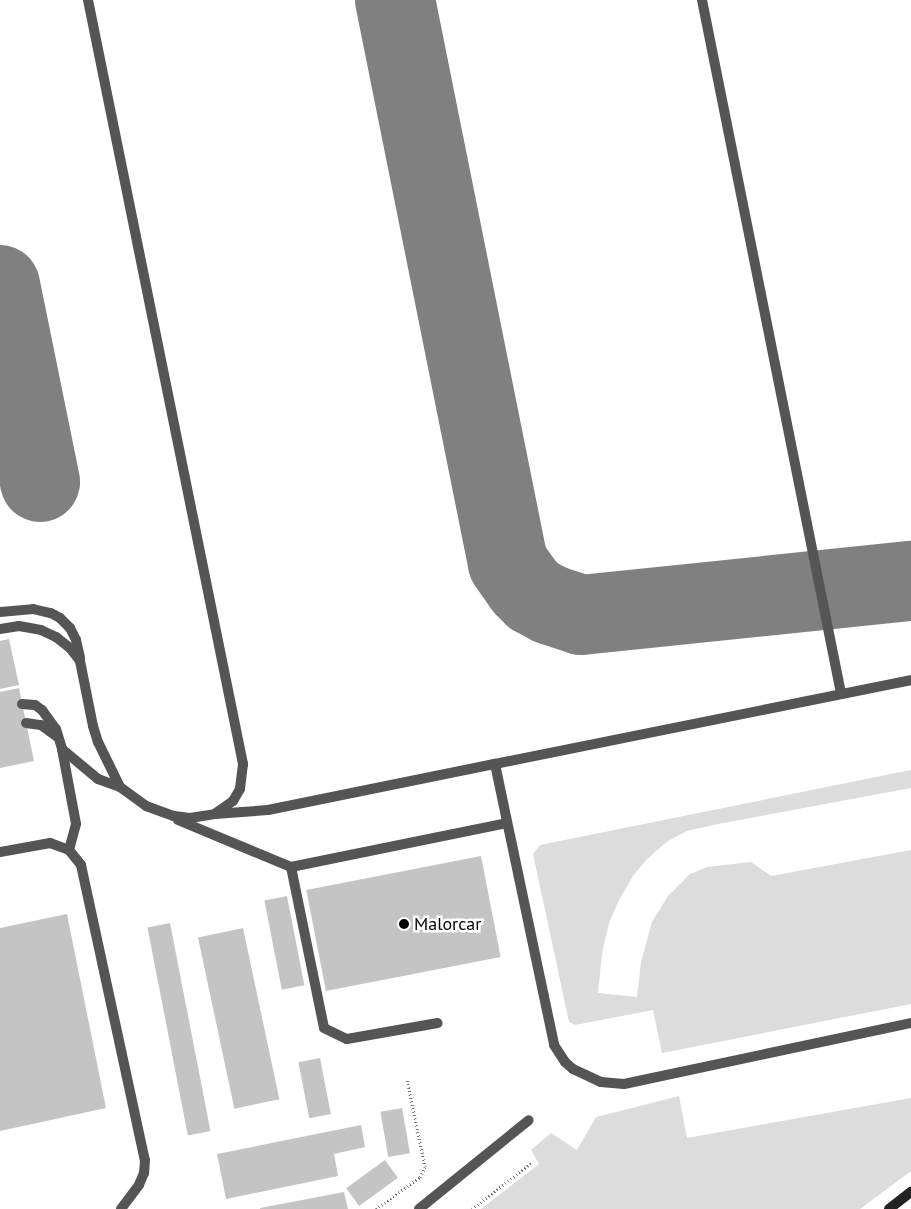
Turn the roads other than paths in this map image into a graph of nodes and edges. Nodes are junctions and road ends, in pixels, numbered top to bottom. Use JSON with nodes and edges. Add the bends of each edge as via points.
{"nodes":[{"id":1,"x":88,"y":0,"type":"edge"},
{"id":2,"x":702,"y":0,"type":"edge"},
{"id":3,"x":0,"y":612,"type":"edge"},
{"id":4,"x":0,"y":629,"type":"edge"},
{"id":5,"x":80,"y":661,"type":"junction"},
{"id":6,"x":911,"y":680,"type":"edge"},
{"id":7,"x":841,"y":693,"type":"junction"},
{"id":8,"x":22,"y":704,"type":"dead end"},
{"id":9,"x":26,"y":723,"type":"dead end"},
{"id":10,"x":60,"y":744,"type":"junction"},
{"id":11,"x":495,"y":764,"type":"junction"},
{"id":12,"x":120,"y":787,"type":"junction"},
{"id":13,"x":159,"y":812,"type":"junction"},
{"id":14,"x":215,"y":814,"type":"junction"},
{"id":15,"x":507,"y":823,"type":"junction"},
{"id":16,"x":69,"y":850,"type":"junction"},
{"id":17,"x":0,"y":852,"type":"edge"},
{"id":18,"x":291,"y":867,"type":"junction"},
{"id":19,"x":438,"y":1023,"type":"dead end"},
{"id":20,"x":911,"y":1023,"type":"edge"},
{"id":21,"x":529,"y":1120,"type":"dead end"},
{"id":22,"x":911,"y":1192,"type":"edge"},
{"id":23,"x":121,"y":1209,"type":"edge"},
{"id":24,"x":419,"y":1209,"type":"edge"},
{"id":25,"x":889,"y":1209,"type":"edge"}],
"edges":[{"from":1,"to":14,"type":"lane","via":[[243,764],[240,789],[232,801]]},
{"from":2,"to":7,"type":"lane"},
{"from":3,"to":5,"type":"lane","via":[[32,609],[60,618],[76,640]]},
{"from":4,"to":5,"type":"lane","via":[[19,626],[40,630],[63,642]]},
{"from":5,"to":12,"type":"lane","via":[[98,742]]},
{"from":6,"to":7,"type":"lane"},
{"from":7,"to":11,"type":"lane"},
{"from":8,"to":10,"type":"lane","via":[[35,705],[42,710],[56,729]]},
{"from":9,"to":10,"type":"lane","via":[[40,725]]},
{"from":10,"to":12,"type":"lane","via":[[98,779]]},
{"from":10,"to":16,"type":"lane","via":[[76,824]]},
{"from":11,"to":14,"type":"lane","via":[[268,810]]},
{"from":11,"to":15,"type":"lane"},
{"from":12,"to":13,"type":"lane"},
{"from":13,"to":14,"type":"lane","via":[[190,818]]},
{"from":13,"to":18,"type":"lane"},
{"from":15,"to":18,"type":"lane"},
{"from":15,"to":20,"type":"lane","via":[[549,1028],[560,1055],[580,1074],[600,1082],[624,1084]]},
{"from":16,"to":17,"type":"lane","via":[[50,843]]},
{"from":16,"to":23,"type":"lane","via":[[81,865],[145,1160],[139,1185]]},
{"from":18,"to":19,"type":"lane","via":[[324,1028],[347,1039]]},
{"from":21,"to":24,"type":"lane"},
{"from":22,"to":25,"type":"street"}]}
